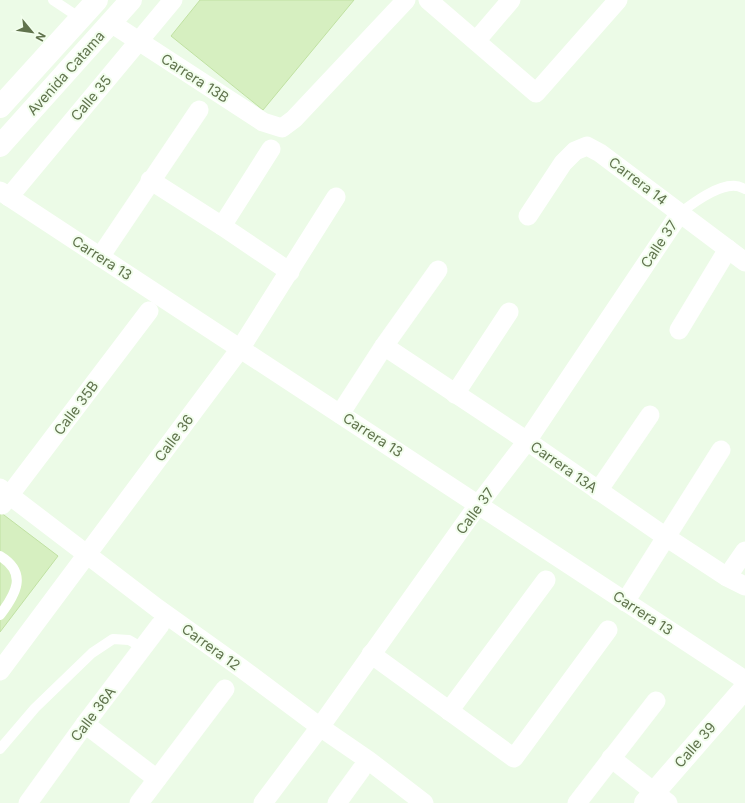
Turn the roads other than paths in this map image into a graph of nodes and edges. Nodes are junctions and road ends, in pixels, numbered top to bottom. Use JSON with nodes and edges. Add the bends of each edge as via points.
{"nodes":[{"id":1,"x":53,"y":0,"type":"edge"},
{"id":2,"x":97,"y":0,"type":"edge"},
{"id":3,"x":131,"y":0,"type":"edge"},
{"id":4,"x":173,"y":0,"type":"edge"},
{"id":5,"x":406,"y":0,"type":"edge"},
{"id":6,"x":428,"y":0,"type":"edge"},
{"id":7,"x":511,"y":0,"type":"edge"},
{"id":8,"x":618,"y":0,"type":"edge"},
{"id":9,"x":80,"y":18,"type":"junction"},
{"id":10,"x":111,"y":23,"type":"junction"},
{"id":11,"x":139,"y":41,"type":"junction"},
{"id":12,"x":476,"y":41,"type":"junction"},
{"id":13,"x":0,"y":107,"type":"edge"},
{"id":14,"x":199,"y":110,"type":"dead end"},
{"id":15,"x":0,"y":146,"type":"edge"},
{"id":16,"x":271,"y":149,"type":"dead end"},
{"id":17,"x":150,"y":180,"type":"junction"},
{"id":18,"x":745,"y":189,"type":"edge"},
{"id":19,"x":4,"y":194,"type":"edge"},
{"id":20,"x":336,"y":198,"type":"dead end"},
{"id":21,"x":680,"y":214,"type":"junction"},
{"id":22,"x":528,"y":216,"type":"dead end"},
{"id":23,"x":222,"y":226,"type":"junction"},
{"id":24,"x":728,"y":249,"type":"junction"},
{"id":25,"x":100,"y":257,"type":"junction"},
{"id":26,"x":745,"y":262,"type":"edge"},
{"id":27,"x":438,"y":270,"type":"dead end"},
{"id":28,"x":290,"y":272,"type":"junction"},
{"id":29,"x":149,"y":311,"type":"dead end"},
{"id":30,"x":509,"y":312,"type":"dead end"},
{"id":31,"x":679,"y":330,"type":"dead end"},
{"id":32,"x":384,"y":346,"type":"junction"},
{"id":33,"x":240,"y":348,"type":"junction"},
{"id":34,"x":455,"y":394,"type":"junction"},
{"id":35,"x":340,"y":414,"type":"junction"},
{"id":36,"x":650,"y":415,"type":"dead end"},
{"id":37,"x":527,"y":441,"type":"junction"},
{"id":38,"x":720,"y":450,"type":"dead end"},
{"id":39,"x":598,"y":491,"type":"junction"},
{"id":40,"x":3,"y":498,"type":"edge"},
{"id":41,"x":475,"y":511,"type":"junction"},
{"id":42,"x":666,"y":537,"type":"junction"},
{"id":43,"x":745,"y":551,"type":"edge"},
{"id":44,"x":0,"y":556,"type":"edge"},
{"id":45,"x":84,"y":559,"type":"junction"},
{"id":46,"x":727,"y":577,"type":"junction"},
{"id":47,"x":546,"y":580,"type":"dead end"},
{"id":48,"x":745,"y":586,"type":"edge"},
{"id":49,"x":625,"y":602,"type":"junction"},
{"id":50,"x":0,"y":615,"type":"edge"},
{"id":51,"x":156,"y":617,"type":"junction"},
{"id":52,"x":608,"y":630,"type":"dead end"},
{"id":53,"x":143,"y":648,"type":"junction"},
{"id":54,"x":371,"y":654,"type":"junction"},
{"id":55,"x":0,"y":671,"type":"edge"},
{"id":56,"x":225,"y":689,"type":"dead end"},
{"id":57,"x":744,"y":689,"type":"edge"},
{"id":58,"x":656,"y":701,"type":"dead end"},
{"id":59,"x":449,"y":711,"type":"junction"},
{"id":60,"x":85,"y":724,"type":"junction"},
{"id":61,"x":316,"y":732,"type":"junction"},
{"id":62,"x":0,"y":749,"type":"edge"},
{"id":63,"x":611,"y":758,"type":"junction"},
{"id":64,"x":361,"y":770,"type":"junction"},
{"id":65,"x":157,"y":779,"type":"junction"},
{"id":66,"x":655,"y":800,"type":"edge"},
{"id":67,"x":28,"y":803,"type":"edge"},
{"id":68,"x":139,"y":803,"type":"edge"},
{"id":69,"x":263,"y":803,"type":"edge"},
{"id":70,"x":337,"y":803,"type":"edge"},
{"id":71,"x":403,"y":803,"type":"edge"},
{"id":72,"x":424,"y":803,"type":"edge"},
{"id":73,"x":577,"y":803,"type":"edge"}],
"edges":[{"from":1,"to":9,"type":"lane"},
{"from":2,"to":9,"type":"main road","name":"Avenida Catama"},
{"from":3,"to":10,"type":"main road","name":"Avenida Catama"},
{"from":4,"to":11,"type":"street","name":"Calle 35"},
{"from":5,"to":11,"type":"street","name":"Carrera 13B","via":[[294,119],[282,128],[263,122]]},
{"from":6,"to":12,"type":"street"},
{"from":7,"to":12,"type":"street"},
{"from":8,"to":12,"type":"street","via":[[536,93]]},
{"from":9,"to":13,"type":"main road","name":"Avenida Catama"},
{"from":10,"to":11,"type":"street","name":"Carrera 13B"},
{"from":10,"to":15,"type":"main road","name":"Avenida Catama"},
{"from":11,"to":19,"type":"street","name":"Calle 35"},
{"from":14,"to":17,"type":"street"},
{"from":16,"to":23,"type":"street"},
{"from":17,"to":23,"type":"street"},
{"from":17,"to":25,"type":"street"},
{"from":18,"to":21,"type":"lane","via":[[735,186],[719,189],[703,196]]},
{"from":19,"to":25,"type":"street","name":"Carrera 13"},
{"from":20,"to":28,"type":"street","name":"Calle 36"},
{"from":21,"to":22,"type":"street","name":"Carrera 14","via":[[600,153],[587,146],[575,151],[563,163]]},
{"from":21,"to":24,"type":"street","name":"Carrera 14"},
{"from":21,"to":37,"type":"street","name":"Calle 37"},
{"from":23,"to":28,"type":"street"},
{"from":24,"to":26,"type":"street","name":"Carrera 14"},
{"from":24,"to":31,"type":"street"},
{"from":25,"to":33,"type":"street","name":"Carrera 13"},
{"from":27,"to":32,"type":"street"},
{"from":28,"to":33,"type":"street","name":"Calle 36"},
{"from":29,"to":40,"type":"street","name":"Calle 35B"},
{"from":30,"to":34,"type":"street"},
{"from":32,"to":34,"type":"street","name":"Carrera 13A"},
{"from":32,"to":35,"type":"street"},
{"from":33,"to":35,"type":"street","name":"Carrera 13"},
{"from":33,"to":45,"type":"street","name":"Calle 36"},
{"from":34,"to":37,"type":"street","name":"Carrera 13A"},
{"from":35,"to":41,"type":"street","name":"Carrera 13"},
{"from":36,"to":39,"type":"street"},
{"from":37,"to":39,"type":"street","name":"Carrera 13A"},
{"from":37,"to":41,"type":"street","name":"Calle 37"},
{"from":38,"to":42,"type":"street"},
{"from":39,"to":42,"type":"street","name":"Carrera 13A"},
{"from":40,"to":45,"type":"street","name":"Carrera 12"},
{"from":41,"to":49,"type":"street","name":"Carrera 13"},
{"from":41,"to":54,"type":"street","name":"Calle 37"},
{"from":41,"to":57,"type":"street","name":"Carrera 13"},
{"from":42,"to":46,"type":"street","name":"Carrera 13A"},
{"from":42,"to":49,"type":"street"},
{"from":43,"to":46,"type":"street"},
{"from":44,"to":50,"type":"lane","via":[[9,561],[17,573],[17,586]]},
{"from":45,"to":51,"type":"street","name":"Carrera 12"},
{"from":45,"to":55,"type":"street","name":"Calle 36"},
{"from":46,"to":48,"type":"street","name":"Carrera 13A"},
{"from":47,"to":59,"type":"street"},
{"from":49,"to":57,"type":"street","name":"Carrera 13"},
{"from":51,"to":53,"type":"street","name":"Calle 36A"},
{"from":51,"to":61,"type":"street","name":"Carrera 12","via":[[234,678]]},
{"from":52,"to":59,"type":"street","via":[[514,758]]},
{"from":53,"to":60,"type":"street","name":"Calle 36A"},
{"from":53,"to":62,"type":"lane","via":[[129,640],[113,639],[92,653],[35,708]]},
{"from":54,"to":59,"type":"street"},
{"from":54,"to":61,"type":"street","name":"Calle 37"},
{"from":56,"to":65,"type":"street"},
{"from":57,"to":66,"type":"main road","name":"Calle 39"},
{"from":58,"to":63,"type":"street"},
{"from":60,"to":65,"type":"street"},
{"from":60,"to":67,"type":"street","name":"Calle 36A"},
{"from":61,"to":64,"type":"street","name":"Carrera 12"},
{"from":61,"to":69,"type":"street","name":"Calle 37"},
{"from":61,"to":72,"type":"street","name":"Carrera 12","via":[[368,760]]},
{"from":63,"to":66,"type":"street"},
{"from":63,"to":73,"type":"street"},
{"from":64,"to":70,"type":"street"},
{"from":64,"to":71,"type":"street","name":"Carrera 12"},
{"from":65,"to":68,"type":"street"}]}
